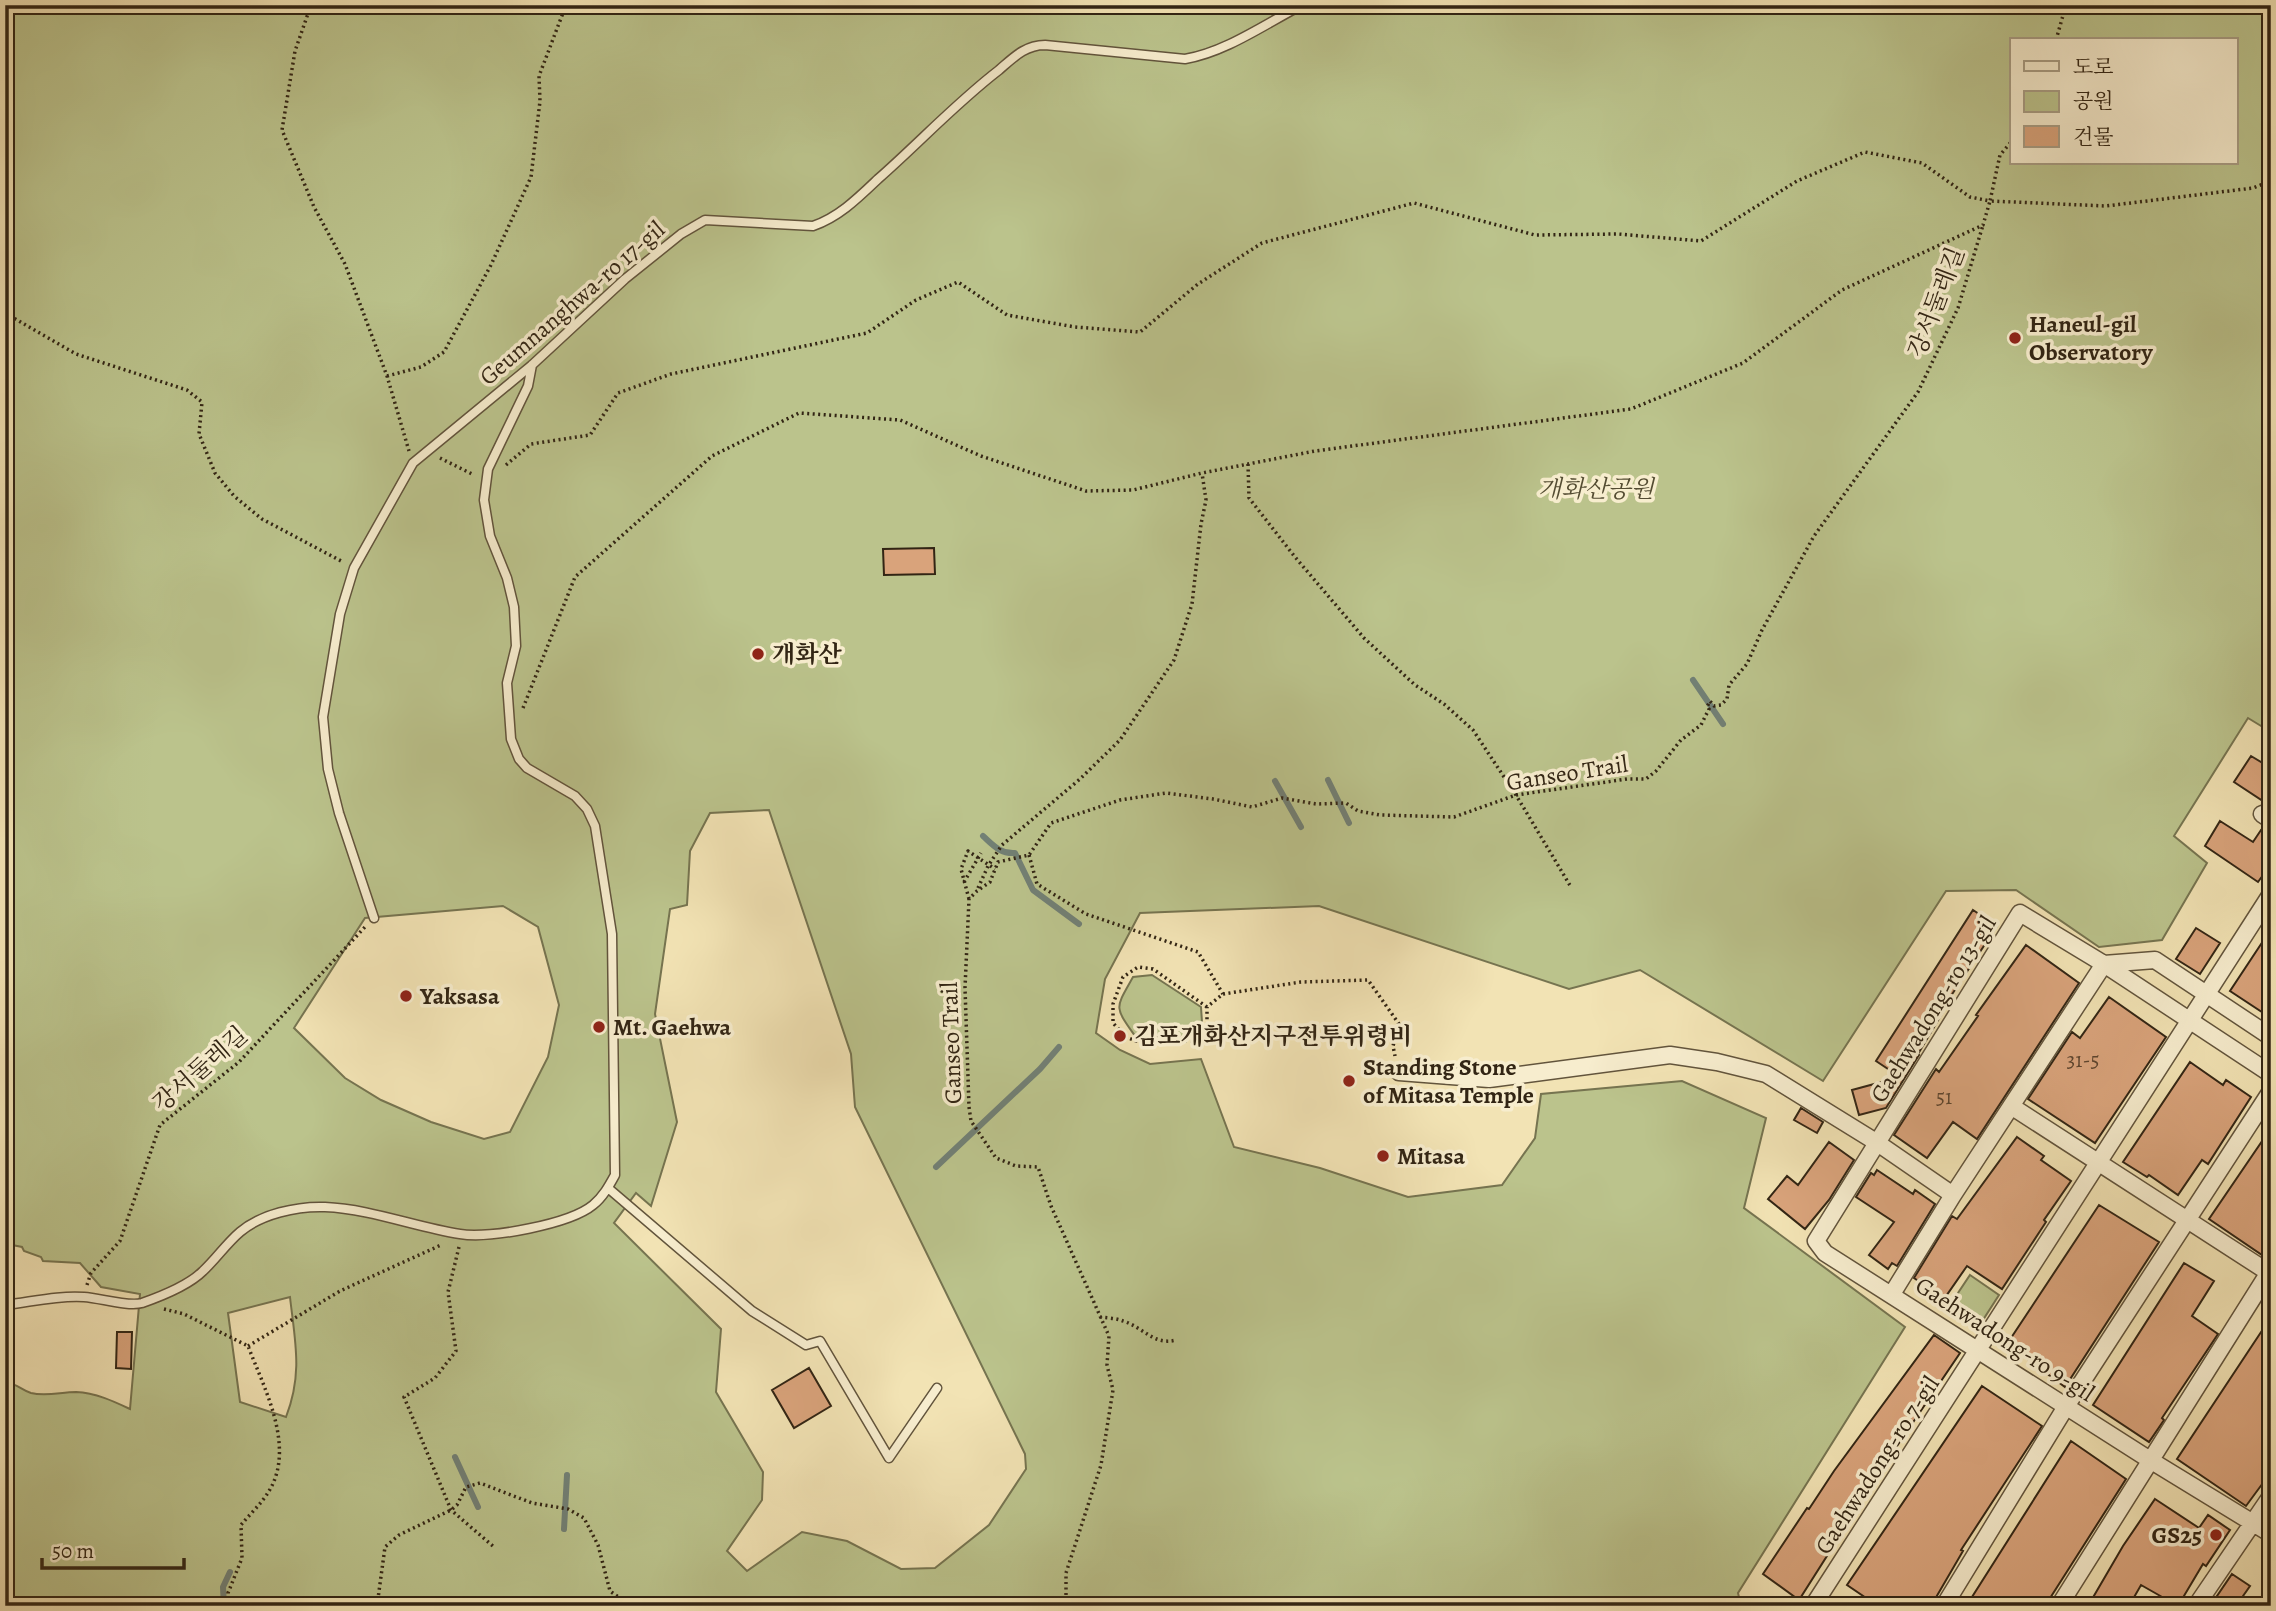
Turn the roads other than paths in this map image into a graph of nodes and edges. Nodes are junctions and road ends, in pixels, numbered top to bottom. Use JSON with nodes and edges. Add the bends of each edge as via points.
{"nodes":[{"id":1,"x":1302,"y":5,"type":"edge"},
{"id":2,"x":532,"y":365,"type":"junction"},
{"id":3,"x":2271,"y":894,"type":"edge"},
{"id":4,"x":374,"y":918,"type":"road end"},
{"id":5,"x":2104,"y":964,"type":"junction"},
{"id":6,"x":2206,"y":994,"type":"junction"},
{"id":7,"x":2189,"y":1020,"type":"junction"},
{"id":8,"x":2271,"y":1037,"type":"edge"},
{"id":9,"x":1399,"y":1072,"type":"road end"},
{"id":10,"x":2271,"y":1074,"type":"edge"},
{"id":11,"x":2271,"y":1091,"type":"edge"},
{"id":12,"x":2011,"y":1106,"type":"junction"},
{"id":13,"x":1876,"y":1142,"type":"junction"},
{"id":14,"x":2098,"y":1162,"type":"junction"},
{"id":15,"x":608,"y":1188,"type":"junction"},
{"id":16,"x":1953,"y":1195,"type":"junction"},
{"id":17,"x":2188,"y":1220,"type":"junction"},
{"id":18,"x":2270,"y":1272,"type":"edge"},
{"id":19,"x":1892,"y":1294,"type":"junction"},
{"id":20,"x":5,"y":1305,"type":"edge"},
{"id":21,"x":1979,"y":1349,"type":"junction"},
{"id":22,"x":937,"y":1388,"type":"dead end"},
{"id":23,"x":2067,"y":1405,"type":"junction"},
{"id":24,"x":2150,"y":1460,"type":"junction"},
{"id":25,"x":2271,"y":1496,"type":"edge"},
{"id":26,"x":2253,"y":1522,"type":"junction"},
{"id":27,"x":2271,"y":1534,"type":"edge"},
{"id":28,"x":1813,"y":1606,"type":"edge"},
{"id":29,"x":1944,"y":1606,"type":"edge"},
{"id":30,"x":2059,"y":1606,"type":"edge"},
{"id":31,"x":2196,"y":1606,"type":"edge"}],
"edges":[{"from":1,"to":2,"type":"lane","name":"Geumnanghwa-ro 17-gil","via":[[1193,58],[1045,45],[1023,50],[842,212],[813,226],[705,220],[653,256]]},
{"from":2,"to":4,"type":"lane","name":"Geumnanghwa-ro 17-gil","via":[[413,463],[354,568],[340,614],[323,717],[327,769]]},
{"from":2,"to":15,"type":"lane","via":[[528,386],[488,469],[486,522],[507,578],[517,628],[508,684],[511,739],[527,768],[575,796],[595,826],[612,934],[615,1175]]},
{"from":3,"to":6,"type":"street"},
{"from":5,"to":6,"type":"street","via":[[2155,960]]},
{"from":5,"to":7,"type":"street","name":"Gaehwadong-ro 13-gil"},
{"from":5,"to":12,"type":"street"},
{"from":5,"to":13,"type":"street","name":"Gaehwadong-ro 13-gil","via":[[2020,913]]},
{"from":6,"to":7,"type":"street"},
{"from":6,"to":8,"type":"street"},
{"from":7,"to":10,"type":"street","name":"Gaehwadong-ro 13-gil"},
{"from":7,"to":14,"type":"street"},
{"from":9,"to":13,"type":"street","name":"Gaehwadong-ro 13-gil","via":[[1489,1079],[1682,1056],[1766,1074]]},
{"from":11,"to":17,"type":"street"},
{"from":12,"to":14,"type":"street"},
{"from":12,"to":16,"type":"street"},
{"from":13,"to":16,"type":"street","name":"Gaehwadong-ro 13-gil"},
{"from":13,"to":19,"type":"street","name":"Gaehwadong-ro 9-gil","via":[[1816,1241],[1825,1253]]},
{"from":14,"to":17,"type":"street"},
{"from":14,"to":21,"type":"street","name":"Gaehwadong-ro 7-gil"},
{"from":15,"to":20,"type":"lane","via":[[593,1205],[554,1222],[462,1235],[354,1210],[300,1209],[253,1223],[202,1273],[139,1304],[82,1296]]},
{"from":15,"to":22,"type":"lane","via":[[752,1311],[806,1345],[821,1341],[889,1458]]},
{"from":16,"to":19,"type":"street"},
{"from":17,"to":18,"type":"street"},
{"from":17,"to":23,"type":"street"},
{"from":18,"to":24,"type":"street"},
{"from":19,"to":21,"type":"street","name":"Gaehwadong-ro 9-gil"},
{"from":21,"to":23,"type":"street","name":"Gaehwadong-ro 9-gil"},
{"from":21,"to":28,"type":"street","name":"Gaehwadong-ro 7-gil"},
{"from":23,"to":24,"type":"street","name":"Gaehwadong-ro 9-gil"},
{"from":23,"to":29,"type":"street"},
{"from":24,"to":26,"type":"street","name":"Gaehwadong-ro 9-gil"},
{"from":24,"to":30,"type":"street"},
{"from":25,"to":26,"type":"street"},
{"from":26,"to":27,"type":"street","name":"Gaehwadong-ro 9-gil"},
{"from":26,"to":31,"type":"street"}]}
